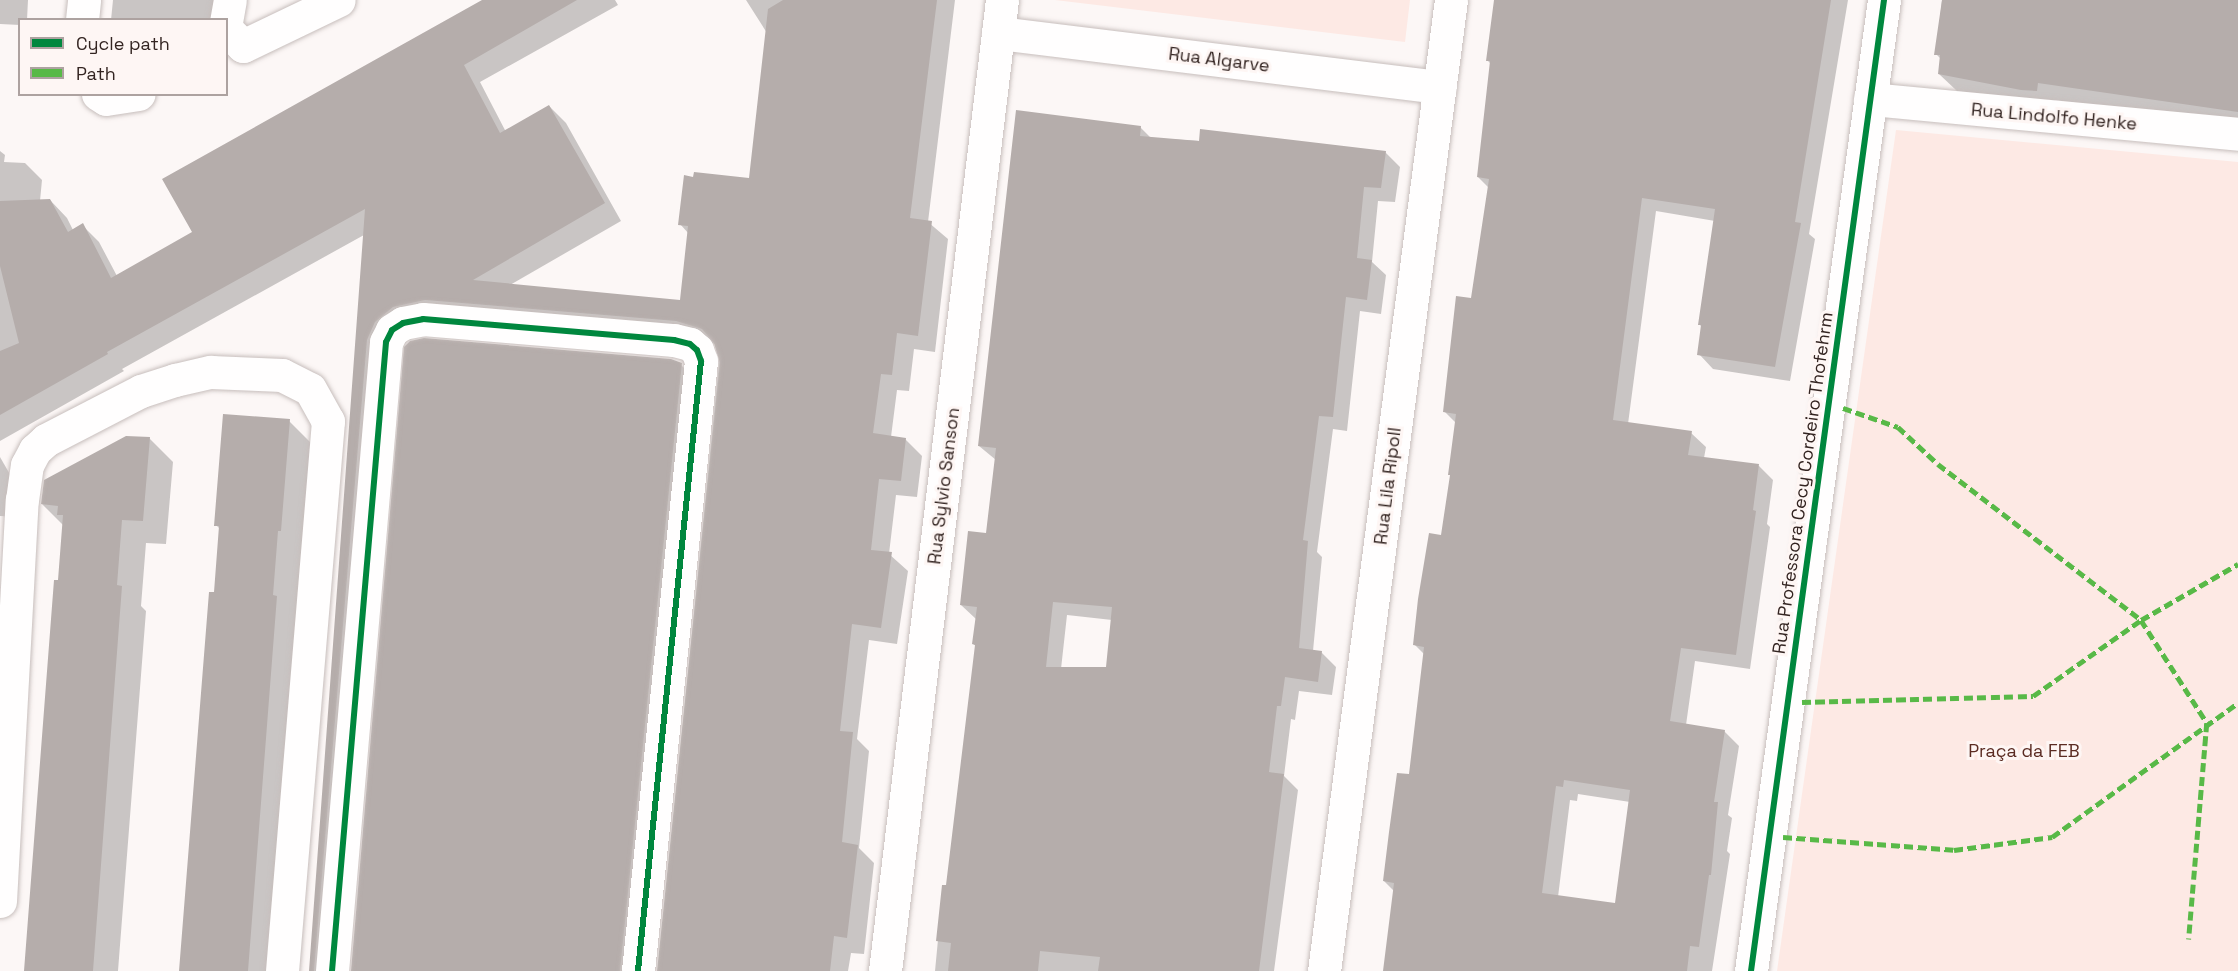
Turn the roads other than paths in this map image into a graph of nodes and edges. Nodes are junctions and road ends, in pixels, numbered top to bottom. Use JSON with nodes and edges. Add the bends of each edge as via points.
{"nodes":[{"id":1,"x":84,"y":0,"type":"edge"},
{"id":2,"x":230,"y":0,"type":"edge"},
{"id":3,"x":339,"y":0,"type":"edge"},
{"id":4,"x":1002,"y":0,"type":"edge"},
{"id":5,"x":1451,"y":0,"type":"edge"},
{"id":6,"x":1884,"y":0,"type":"edge"},
{"id":7,"x":82,"y":18,"type":"edge"},
{"id":8,"x":998,"y":33,"type":"junction"},
{"id":9,"x":231,"y":38,"type":"edge"},
{"id":10,"x":1440,"y":87,"type":"junction"},
{"id":11,"x":101,"y":96,"type":"edge"},
{"id":12,"x":126,"y":96,"type":"edge"},
{"id":13,"x":1870,"y":99,"type":"junction"},
{"id":14,"x":2238,"y":134,"type":"edge"},
{"id":15,"x":0,"y":901,"type":"edge"},
{"id":16,"x":282,"y":971,"type":"edge"},
{"id":17,"x":332,"y":971,"type":"edge"},
{"id":18,"x":638,"y":971,"type":"edge"},
{"id":19,"x":885,"y":971,"type":"edge"},
{"id":20,"x":1324,"y":971,"type":"edge"},
{"id":21,"x":1751,"y":971,"type":"edge"}],
"edges":[{"from":1,"to":7,"type":"street"},
{"from":2,"to":9,"type":"street"},
{"from":3,"to":9,"type":"street"},
{"from":4,"to":8,"type":"street","name":"Rua Sylvio Sanson"},
{"from":5,"to":10,"type":"street","name":"Rua Lila Ripoll"},
{"from":6,"to":13,"type":"street","name":"Rua Professora Cecy Cordeiro Thofehrm"},
{"from":8,"to":10,"type":"street","name":"Rua Algarve"},
{"from":8,"to":19,"type":"street","name":"Rua Sylvio Sanson"},
{"from":10,"to":20,"type":"street","name":"Rua Lila Ripoll"},
{"from":11,"to":12,"type":"street"},
{"from":13,"to":14,"type":"street","name":"Rua Lindolfo Henke"},
{"from":13,"to":21,"type":"street","name":"Rua Professora Cecy Cordeiro Thofehrm"},
{"from":15,"to":16,"type":"street","via":[[21,512],[27,465],[46,440],[141,391],[211,372],[282,375],[310,389],[328,421]]},
{"from":17,"to":18,"type":"street","via":[[386,342],[392,330],[403,323],[423,319],[674,340],[690,344],[701,361]]}]}
